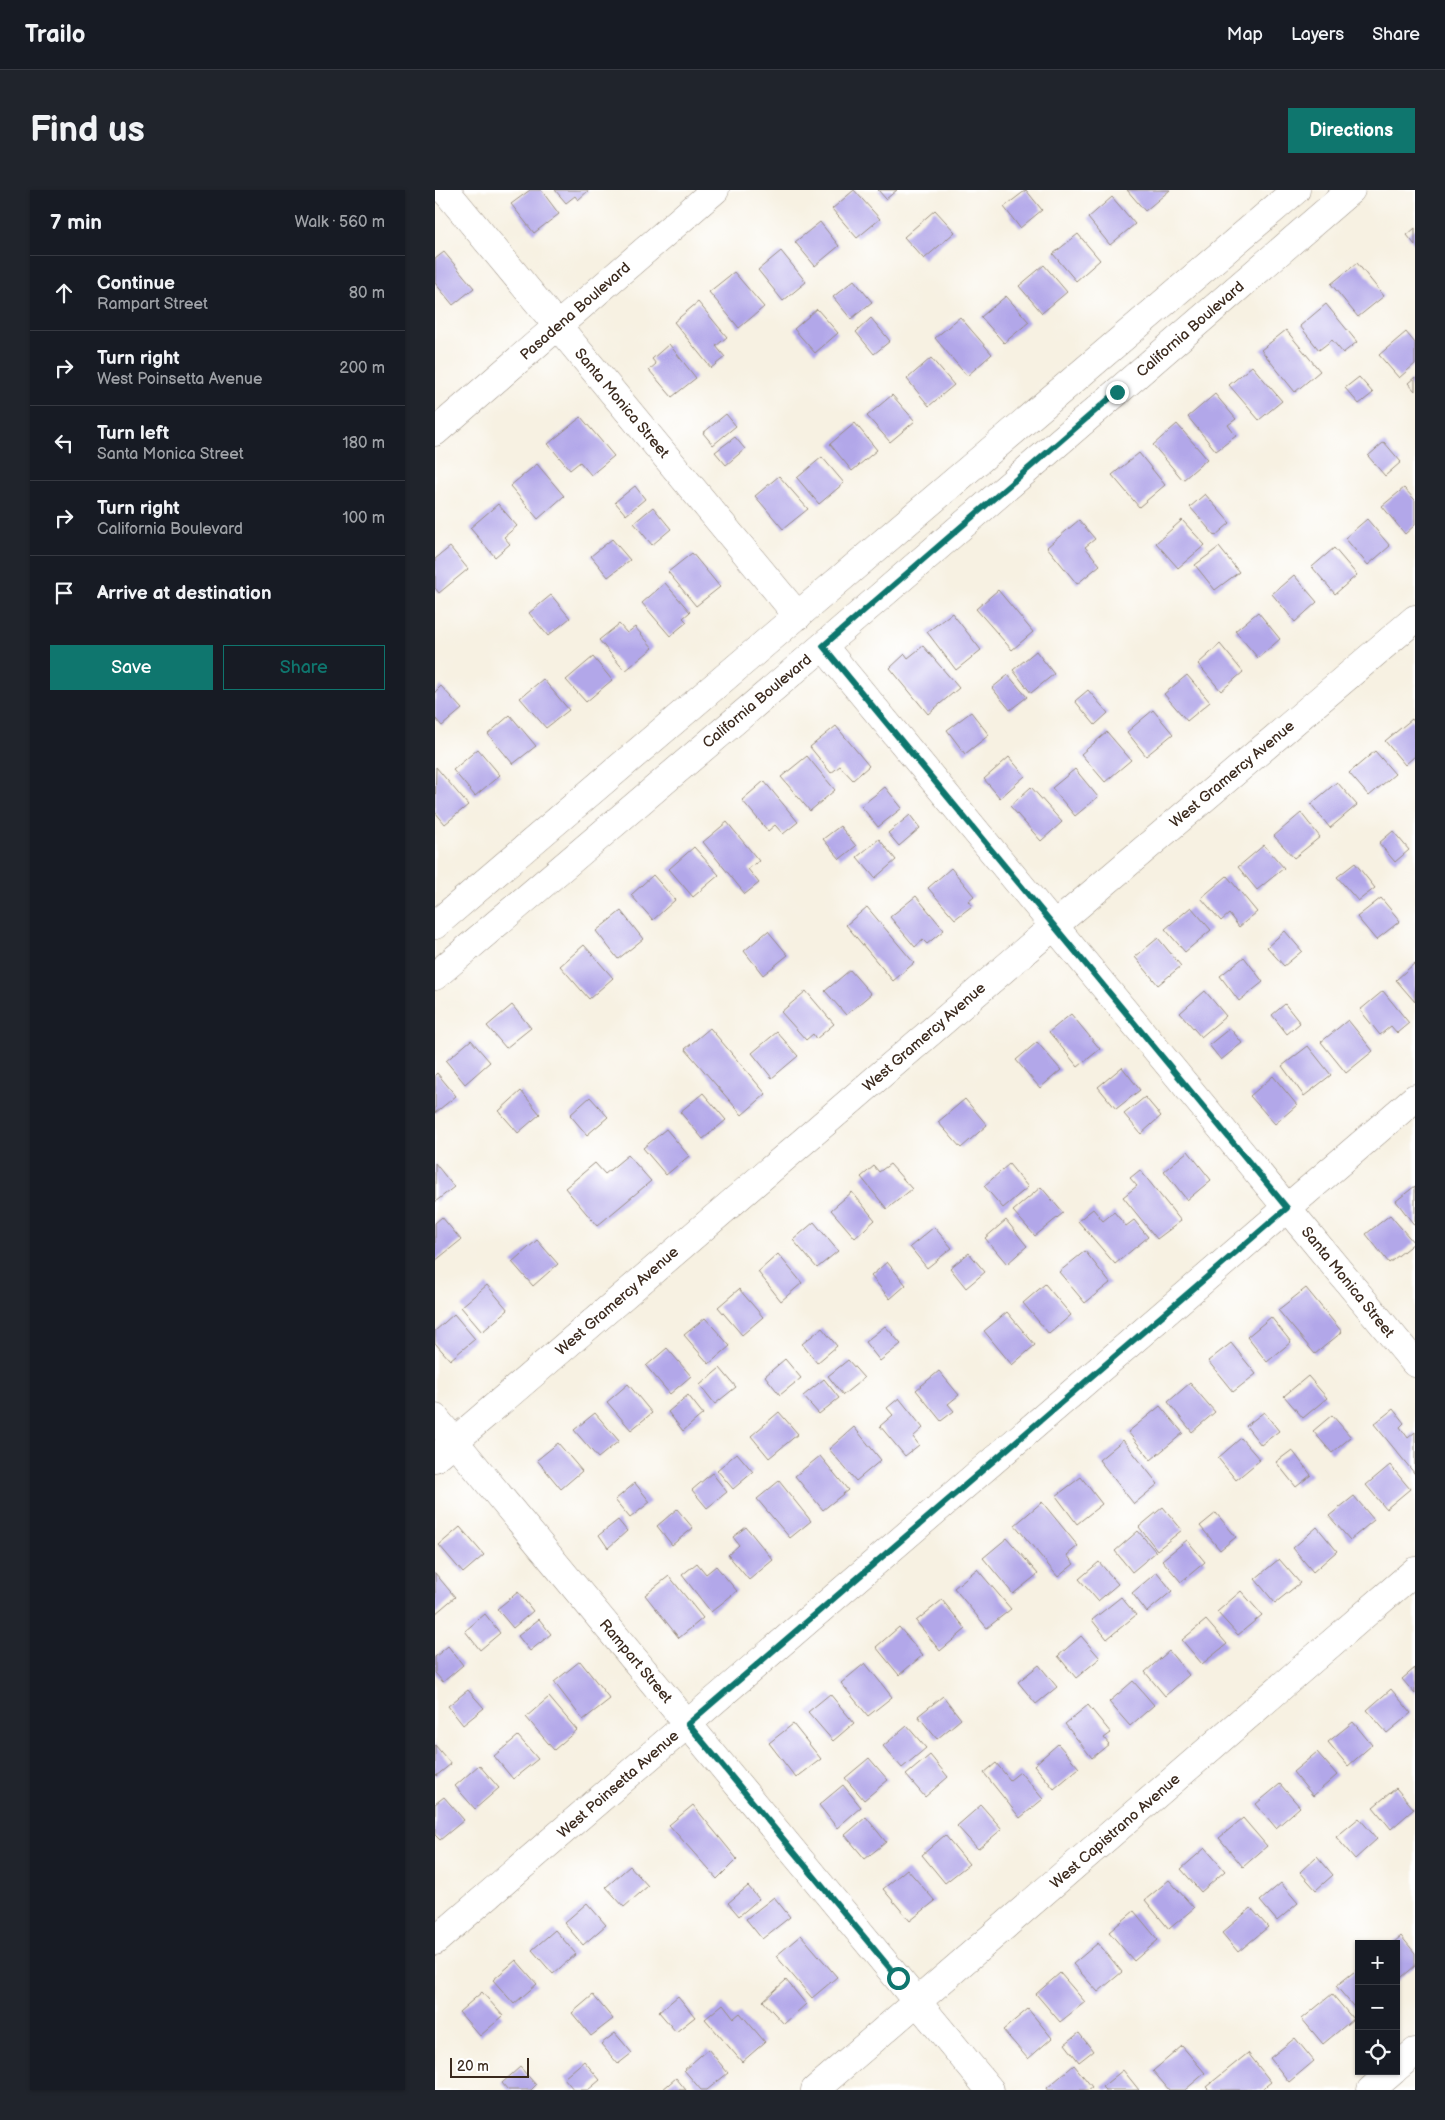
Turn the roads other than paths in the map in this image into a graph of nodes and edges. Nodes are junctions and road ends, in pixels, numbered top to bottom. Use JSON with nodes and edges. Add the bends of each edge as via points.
{"nodes":[{"id":1,"x":445,"y":190,"type":"edge"},
{"id":2,"x":715,"y":190,"type":"edge"},
{"id":3,"x":1296,"y":190,"type":"edge"},
{"id":4,"x":1351,"y":190,"type":"edge"},
{"id":5,"x":557,"y":326,"type":"junction"},
{"id":6,"x":1093,"y":364,"type":"junction"},
{"id":7,"x":1117,"y":392,"type":"junction"},
{"id":8,"x":435,"y":432,"type":"edge"},
{"id":9,"x":798,"y":616,"type":"junction"},
{"id":10,"x":1415,"y":619,"type":"edge"},
{"id":11,"x":823,"y":646,"type":"junction"},
{"id":12,"x":497,"y":872,"type":"junction"},
{"id":13,"x":523,"y":900,"type":"junction"},
{"id":14,"x":435,"y":925,"type":"edge"},
{"id":15,"x":1054,"y":926,"type":"junction"},
{"id":16,"x":435,"y":976,"type":"edge"},
{"id":17,"x":1415,"y":1098,"type":"edge"},
{"id":18,"x":1287,"y":1208,"type":"junction"},
{"id":19,"x":1415,"y":1363,"type":"edge"},
{"id":20,"x":435,"y":1418,"type":"edge"},
{"id":21,"x":445,"y":1449,"type":"edge"},
{"id":22,"x":1415,"y":1571,"type":"edge"},
{"id":23,"x":688,"y":1724,"type":"junction"},
{"id":24,"x":435,"y":1941,"type":"edge"},
{"id":25,"x":917,"y":2002,"type":"junction"},
{"id":26,"x":1415,"y":2052,"type":"edge"},
{"id":27,"x":1400,"y":2065,"type":"edge"},
{"id":28,"x":1388,"y":2075,"type":"edge"},
{"id":29,"x":815,"y":2090,"type":"edge"},
{"id":30,"x":991,"y":2090,"type":"edge"},
{"id":31,"x":1371,"y":2090,"type":"edge"}],
"edges":[{"from":1,"to":5,"type":"street","name":"Santa Monica Street"},
{"from":2,"to":5,"type":"street","name":"Pasadena Boulevard"},
{"from":3,"to":6,"type":"street"},
{"from":4,"to":7,"type":"street","name":"California Boulevard"},
{"from":5,"to":8,"type":"street","name":"Pasadena Boulevard"},
{"from":5,"to":9,"type":"street","name":"Santa Monica Street"},
{"from":6,"to":7,"type":"street"},
{"from":6,"to":9,"type":"street"},
{"from":7,"to":11,"type":"street","name":"California Boulevard"},
{"from":9,"to":11,"type":"street","via":[[789,637],[799,648]]},
{"from":9,"to":12,"type":"street"},
{"from":10,"to":15,"type":"street","name":"West Gramercy Avenue"},
{"from":11,"to":13,"type":"street","name":"California Boulevard"},
{"from":11,"to":15,"type":"street","name":"Santa Monica Street"},
{"from":12,"to":13,"type":"street"},
{"from":12,"to":14,"type":"street"},
{"from":13,"to":16,"type":"street","name":"California Boulevard"},
{"from":15,"to":18,"type":"street","name":"Santa Monica Street"},
{"from":15,"to":21,"type":"street","name":"West Gramercy Avenue"},
{"from":17,"to":18,"type":"street","name":"West Poinsetta Avenue"},
{"from":18,"to":19,"type":"street","name":"Santa Monica Street"},
{"from":18,"to":23,"type":"street","name":"West Poinsetta Avenue"},
{"from":20,"to":21,"type":"street","name":"Rampart Street"},
{"from":21,"to":23,"type":"street","name":"Rampart Street"},
{"from":22,"to":25,"type":"street","name":"West Capistrano Avenue"},
{"from":23,"to":24,"type":"street","name":"West Poinsetta Avenue"},
{"from":23,"to":25,"type":"street","name":"Rampart Street"},
{"from":25,"to":29,"type":"street","name":"West Capistrano Avenue"},
{"from":25,"to":30,"type":"street","name":"Rampart Street"},
{"from":26,"to":27,"type":"street"},
{"from":28,"to":31,"type":"street"}]}
